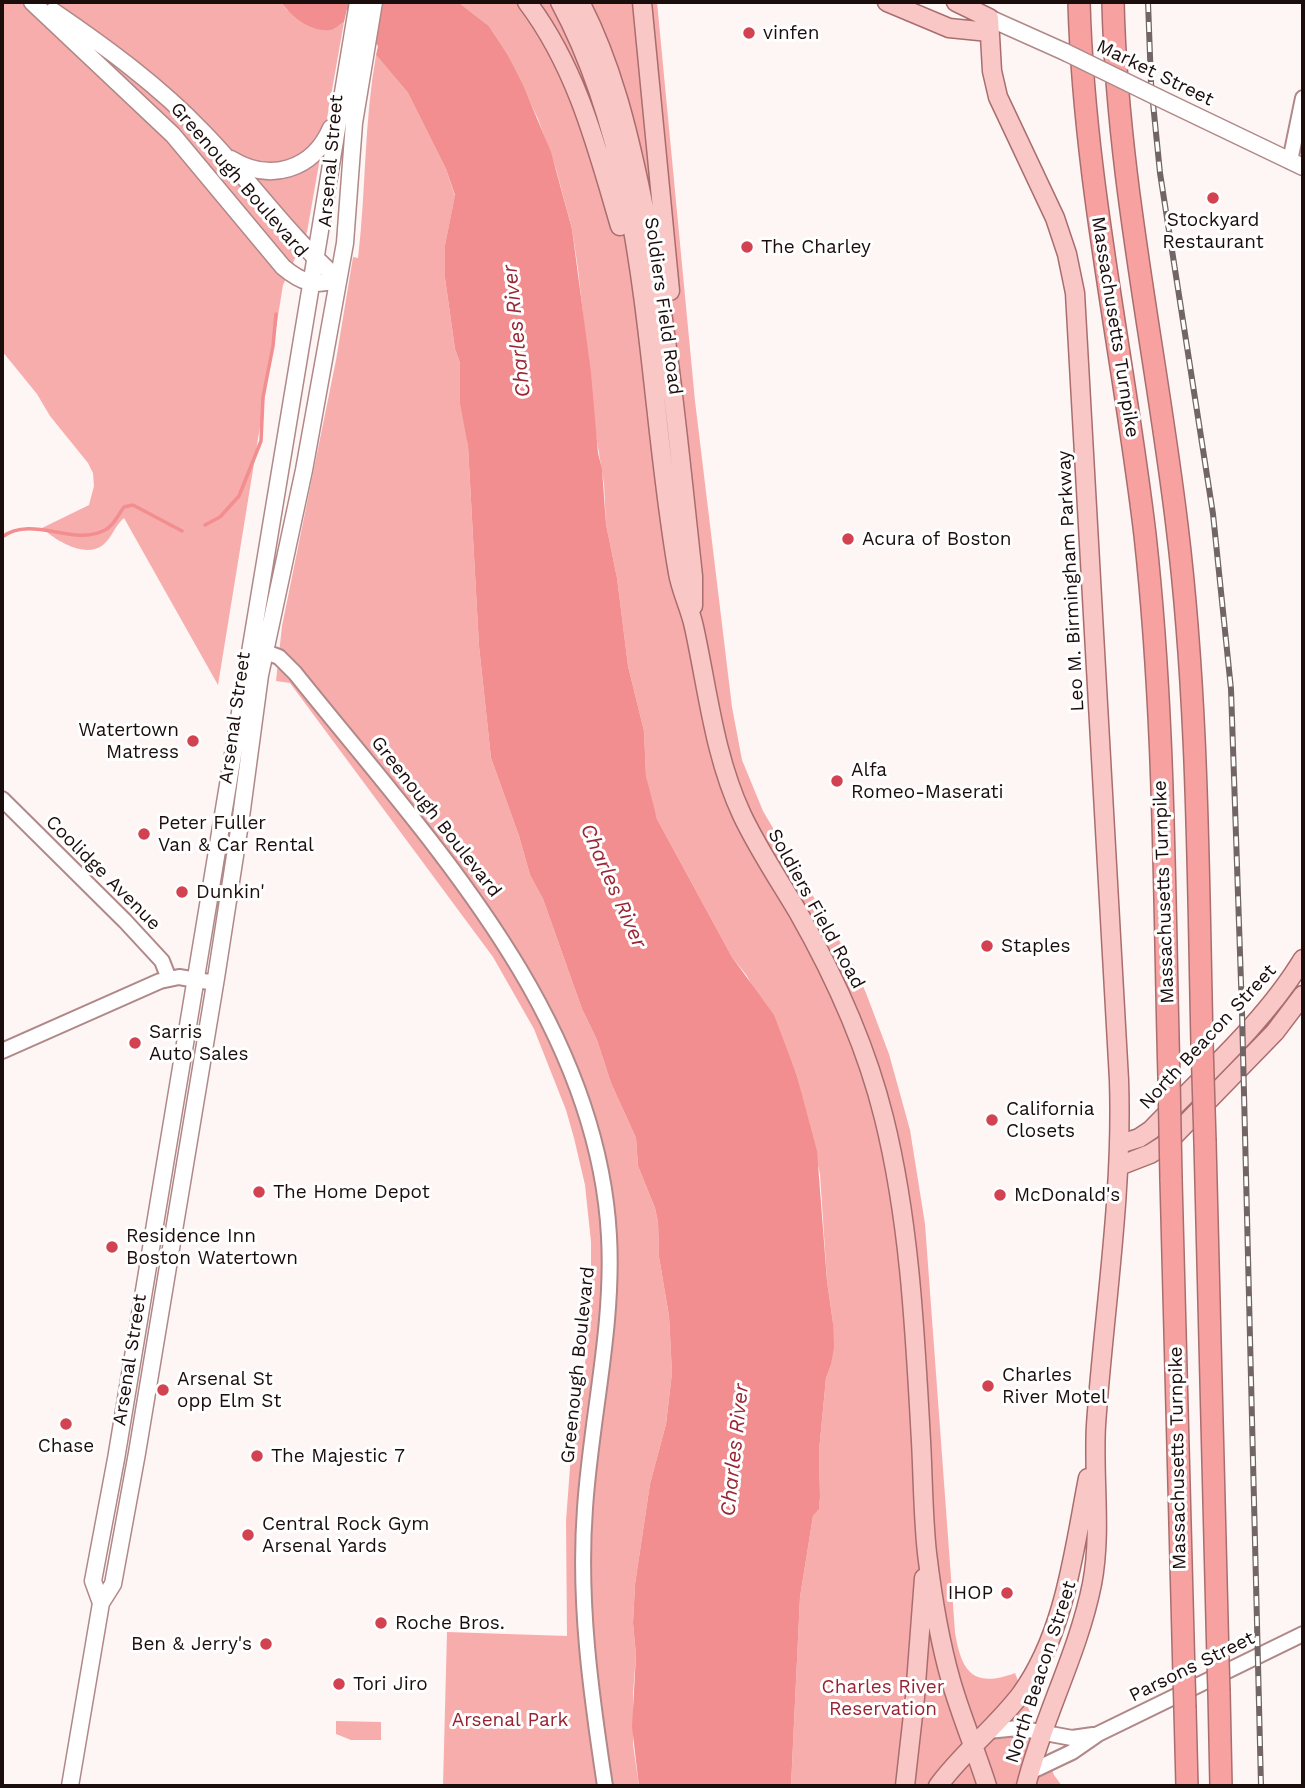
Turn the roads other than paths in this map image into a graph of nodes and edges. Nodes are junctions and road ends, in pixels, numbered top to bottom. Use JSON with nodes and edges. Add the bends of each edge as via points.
{"nodes":[{"id":1,"x":32,"y":2,"type":"edge"},
{"id":2,"x":38,"y":2,"type":"edge"},
{"id":3,"x":358,"y":2,"type":"edge"},
{"id":4,"x":374,"y":2,"type":"edge"},
{"id":5,"x":527,"y":2,"type":"edge"},
{"id":6,"x":560,"y":2,"type":"edge"},
{"id":7,"x":580,"y":2,"type":"edge"},
{"id":8,"x":642,"y":2,"type":"edge"},
{"id":9,"x":887,"y":2,"type":"edge"},
{"id":10,"x":956,"y":2,"type":"edge"},
{"id":11,"x":1079,"y":2,"type":"edge"},
{"id":12,"x":1113,"y":2,"type":"edge"},
{"id":13,"x":989,"y":17,"type":"edge"},
{"id":14,"x":1303,"y":98,"type":"edge"},
{"id":15,"x":340,"y":103,"type":"junction"},
{"id":16,"x":222,"y":152,"type":"junction"},
{"id":17,"x":1297,"y":164,"type":"edge"},
{"id":18,"x":315,"y":259,"type":"junction"},
{"id":19,"x":338,"y":279,"type":"junction"},
{"id":20,"x":311,"y":283,"type":"junction"},
{"id":21,"x":646,"y":313,"type":"junction"},
{"id":22,"x":670,"y":360,"type":"junction"},
{"id":23,"x":694,"y":624,"type":"junction"},
{"id":24,"x":258,"y":649,"type":"junction"},
{"id":25,"x":2,"y":799,"type":"edge"},
{"id":26,"x":1303,"y":959,"type":"edge"},
{"id":27,"x":169,"y":979,"type":"junction"},
{"id":28,"x":195,"y":980,"type":"junction"},
{"id":29,"x":215,"y":983,"type":"junction"},
{"id":30,"x":1303,"y":995,"type":"edge"},
{"id":31,"x":2,"y":1051,"type":"edge"},
{"id":32,"x":1120,"y":1144,"type":"junction"},
{"id":33,"x":1119,"y":1166,"type":"junction"},
{"id":34,"x":1095,"y":1444,"type":"junction"},
{"id":35,"x":926,"y":1550,"type":"junction"},
{"id":36,"x":101,"y":1603,"type":"junction"},
{"id":37,"x":1303,"y":1634,"type":"edge"},
{"id":38,"x":988,"y":1731,"type":"junction"},
{"id":39,"x":1044,"y":1733,"type":"junction"},
{"id":40,"x":1098,"y":1734,"type":"junction"},
{"id":41,"x":973,"y":1746,"type":"junction"},
{"id":42,"x":1028,"y":1779,"type":"edge"},
{"id":43,"x":70,"y":1786,"type":"edge"},
{"id":44,"x":606,"y":1786,"type":"edge"},
{"id":45,"x":905,"y":1786,"type":"edge"},
{"id":46,"x":938,"y":1786,"type":"edge"},
{"id":47,"x":987,"y":1786,"type":"edge"},
{"id":48,"x":1187,"y":1786,"type":"edge"},
{"id":49,"x":1221,"y":1786,"type":"edge"}],
"edges":[{"from":1,"to":20,"type":"main road","name":"Greenough Boulevard","via":[[165,126],[283,267]]},
{"from":2,"to":16,"type":"main road","name":"Greenough Boulevard","via":[[126,64]]},
{"from":3,"to":15,"type":"main road","name":"Arsenal Street"},
{"from":4,"to":19,"type":"main road","name":"Arsenal Street","via":[[354,123]]},
{"from":5,"to":21,"type":"main road","via":[[554,42],[581,99]]},
{"from":6,"to":21,"type":"main road","name":"Soldiers Field Road","via":[[589,62],[603,105]]},
{"from":7,"to":22,"type":"main road","name":"Soldiers Field Road","via":[[606,61],[626,128],[656,267]]},
{"from":8,"to":22,"type":"main road","via":[[670,285]]},
{"from":9,"to":13,"type":"main road","via":[[949,28]]},
{"from":10,"to":13,"type":"main road"},
{"from":11,"to":48,"type":"highway","name":"Massachusetts Turnpike","bridge":true,"via":[[1093,182],[1134,454],[1154,632]]},
{"from":12,"to":49,"type":"highway","name":"Massachusetts Turnpike","bridge":true,"via":[[1126,171],[1167,443],[1187,622],[1195,765]]},
{"from":13,"to":17,"type":"main road","name":"Market Street","bridge":true},
{"from":13,"to":32,"type":"main road","name":"Leo M. Birmingham Parkway","via":[[998,97],[1055,218],[1075,293],[1113,944]]},
{"from":14,"to":17,"type":"street"},
{"from":15,"to":16,"type":"main road","via":[[323,144],[298,165],[260,170]]},
{"from":15,"to":18,"type":"main road","name":"Arsenal Street"},
{"from":16,"to":18,"type":"main road","name":"Greenough Boulevard"},
{"from":18,"to":19,"type":"main road","name":"Greenough Boulevard"},
{"from":18,"to":20,"type":"main road","name":"Arsenal Street"},
{"from":19,"to":20,"type":"main road","name":"Greenough Boulevard"},
{"from":19,"to":24,"type":"main road","name":"Arsenal Street","via":[[297,505]]},
{"from":20,"to":24,"type":"main road","name":"Arsenal Street"},
{"from":21,"to":23,"type":"main road","name":"Soldiers Field Road","via":[[679,578]]},
{"from":22,"to":23,"type":"main road","name":"Soldiers Field Road","via":[[694,576]]},
{"from":23,"to":35,"type":"main road","name":"Soldiers Field Road","via":[[710,718],[732,794],[834,980],[869,1066],[884,1120],[906,1242]]},
{"from":24,"to":28,"type":"main road","name":"Arsenal Street"},
{"from":24,"to":29,"type":"main road","name":"Arsenal Street"},
{"from":24,"to":44,"type":"street","name":"Greenough Boulevard","via":[[279,657],[295,673],[484,911],[542,1009],[587,1112],[610,1238],[606,1333],[584,1531],[585,1641]]},
{"from":25,"to":27,"type":"street","name":"Coolidge Avenue","via":[[134,930],[162,961]]},
{"from":26,"to":32,"type":"main road","name":"North Beacon Street","via":[[1261,1016],[1154,1127]]},
{"from":27,"to":28,"type":"street"},
{"from":27,"to":31,"type":"street"},
{"from":28,"to":29,"type":"street"},
{"from":28,"to":36,"type":"main road","name":"Arsenal Street","via":[[93,1581]]},
{"from":29,"to":36,"type":"main road","name":"Arsenal Street","via":[[113,1584]]},
{"from":30,"to":33,"type":"main road","via":[[1269,1038],[1166,1144]]},
{"from":32,"to":33,"type":"main road","name":"North Beacon Street"},
{"from":33,"to":34,"type":"main road","name":"North Beacon Street"},
{"from":34,"to":38,"type":"main road","name":"North Beacon Street","via":[[1073,1558],[1050,1636],[1023,1690]]},
{"from":34,"to":39,"type":"main road","name":"North Beacon Street","via":[[1094,1572],[1082,1623]]},
{"from":35,"to":41,"type":"main road","name":"Soldiers Field Road","via":[[944,1657]]},
{"from":35,"to":45,"type":"main road","name":"Soldiers Field Road"},
{"from":36,"to":43,"type":"main road","name":"Arsenal Street"},
{"from":37,"to":40,"type":"street","name":"Parsons Street"},
{"from":38,"to":39,"type":"street","name":"Parsons Street","via":[[1013,1728]]},
{"from":38,"to":41,"type":"main road","name":"North Beacon Street"},
{"from":39,"to":40,"type":"street","name":"Parsons Street","via":[[1072,1738]]},
{"from":39,"to":42,"type":"main road","name":"North Beacon Street"},
{"from":40,"to":42,"type":"street","name":"Parsons Street"},
{"from":41,"to":46,"type":"main road","name":"North Beacon Street"},
{"from":41,"to":47,"type":"main road","name":"Soldiers Field Road"}]}
